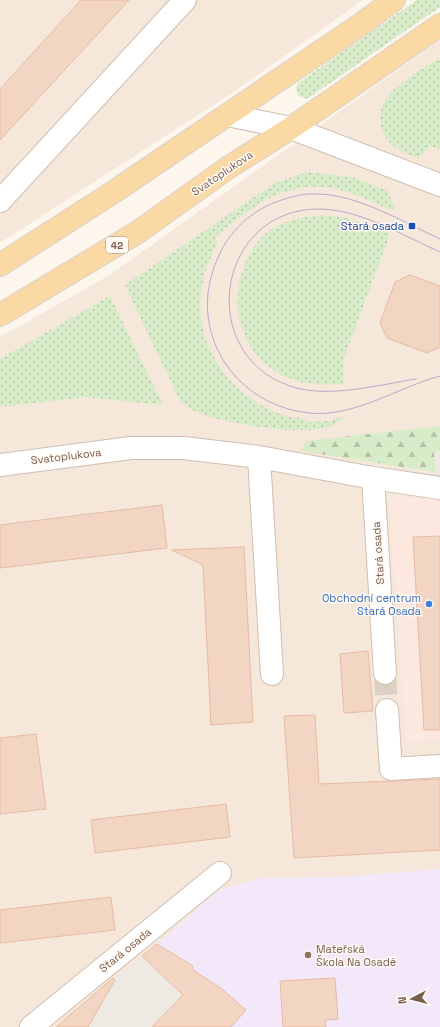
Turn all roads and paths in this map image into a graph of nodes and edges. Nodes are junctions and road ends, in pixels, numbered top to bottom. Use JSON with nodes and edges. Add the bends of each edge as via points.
{"nodes":[{"id":1,"x":186,"y":0,"type":"edge"},
{"id":2,"x":394,"y":0,"type":"edge"},
{"id":3,"x":440,"y":24,"type":"edge"},
{"id":4,"x":228,"y":115,"type":"junction"},
{"id":5,"x":291,"y":128,"type":"junction"},
{"id":6,"x":440,"y":186,"type":"edge"},
{"id":7,"x":0,"y":201,"type":"edge"},
{"id":8,"x":0,"y":265,"type":"edge"},
{"id":9,"x":0,"y":315,"type":"edge"},
{"id":10,"x":259,"y":457,"type":"junction"},
{"id":11,"x":0,"y":465,"type":"edge"},
{"id":12,"x":373,"y":478,"type":"junction"},
{"id":13,"x":440,"y":488,"type":"edge"},
{"id":14,"x":385,"y":673,"type":"tunnel mouth"},
{"id":15,"x":272,"y":674,"type":"dead end"},
{"id":16,"x":387,"y":710,"type":"tunnel mouth"},
{"id":17,"x":440,"y":766,"type":"edge"},
{"id":18,"x":220,"y":874,"type":"dead end"},
{"id":19,"x":30,"y":1027,"type":"edge"}],
"edges":[{"from":1,"to":7,"type":"street"},
{"from":2,"to":4,"type":"main road"},
{"from":3,"to":5,"type":"main road","name":"Svatoplukova","number":"42"},
{"from":4,"to":5,"type":"street"},
{"from":4,"to":8,"type":"main road"},
{"from":5,"to":6,"type":"street"},
{"from":5,"to":9,"type":"main road","name":"Svatoplukova","number":"42","via":[[229,167],[138,232]]},
{"from":10,"to":11,"type":"street","name":"Svatoplukova","via":[[184,448],[131,448]]},
{"from":10,"to":12,"type":"street"},
{"from":10,"to":15,"type":"street"},
{"from":12,"to":13,"type":"street"},
{"from":12,"to":14,"type":"street","name":"Stará osada"},
{"from":16,"to":17,"type":"street","via":[[391,769]]},
{"from":18,"to":19,"type":"street","name":"Stará osada"}]}
